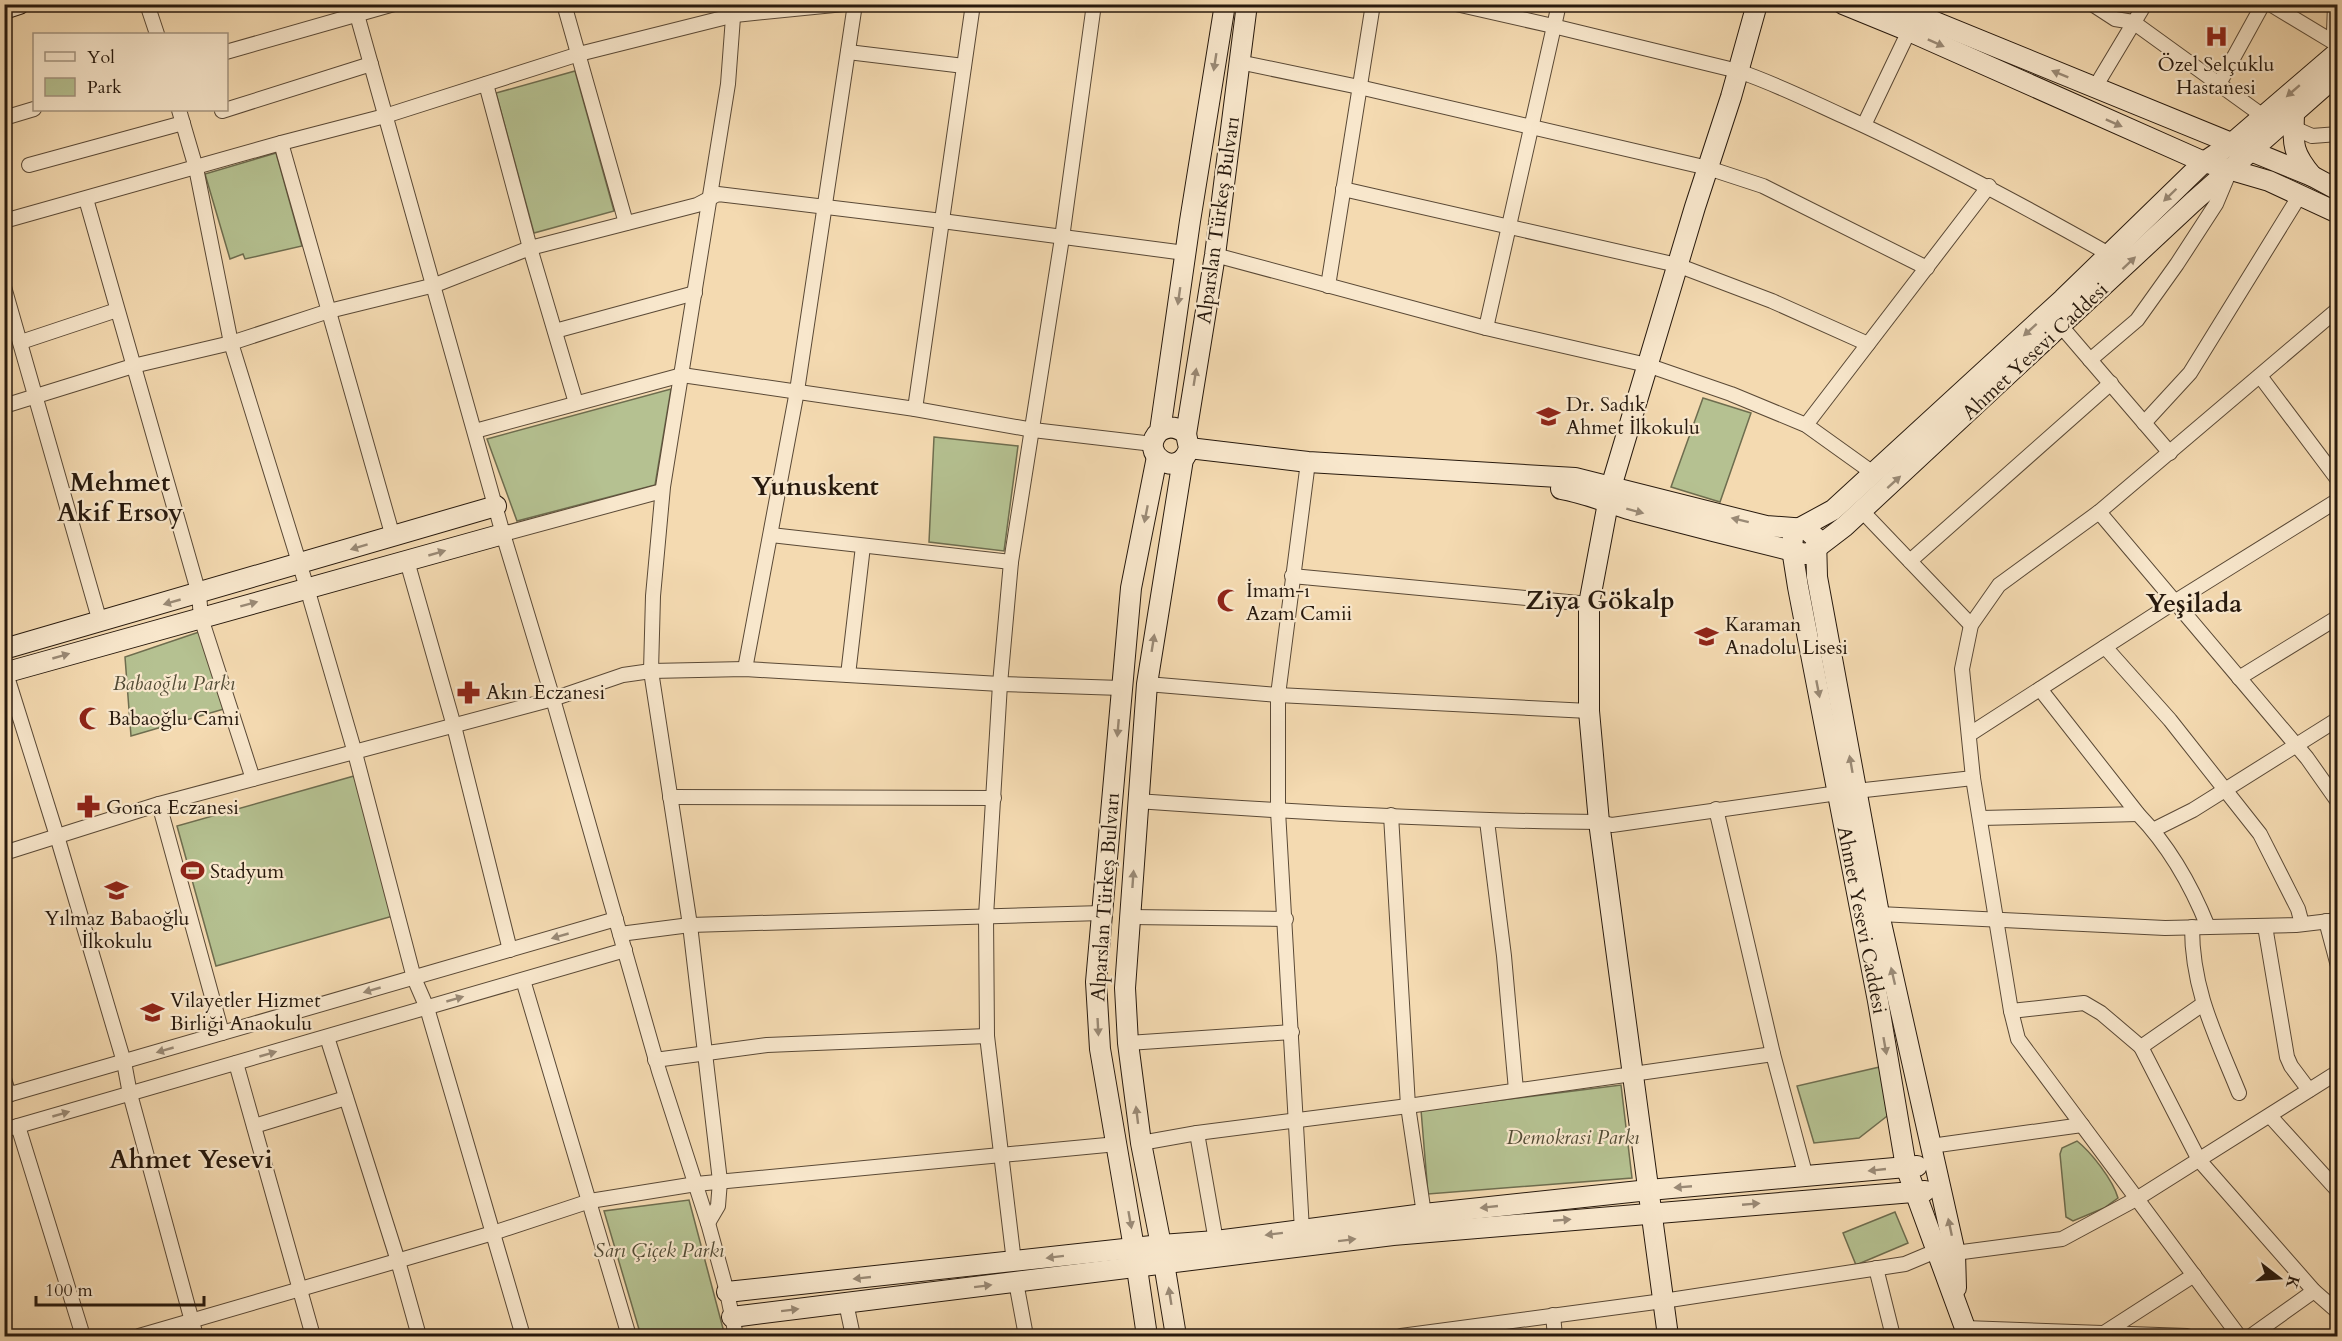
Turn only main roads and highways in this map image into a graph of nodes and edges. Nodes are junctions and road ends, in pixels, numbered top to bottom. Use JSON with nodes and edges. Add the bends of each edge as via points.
{"nodes":[{"id":1,"x":19,"y":4,"type":"edge"},
{"id":2,"x":1225,"y":4,"type":"edge"},
{"id":3,"x":1247,"y":4,"type":"edge"},
{"id":4,"x":1757,"y":4,"type":"edge"},
{"id":5,"x":1843,"y":4,"type":"edge"},
{"id":6,"x":1891,"y":4,"type":"edge"},
{"id":7,"x":4,"y":9,"type":"edge"},
{"id":8,"x":2337,"y":52,"type":"edge"},
{"id":9,"x":2337,"y":74,"type":"edge"},
{"id":10,"x":2294,"y":121,"type":"junction"},
{"id":11,"x":2231,"y":144,"type":"junction"},
{"id":12,"x":2251,"y":153,"type":"junction"},
{"id":13,"x":2204,"y":162,"type":"junction"},
{"id":14,"x":2230,"y":170,"type":"junction"},
{"id":15,"x":2312,"y":176,"type":"junction"},
{"id":16,"x":2337,"y":190,"type":"edge"},
{"id":17,"x":2337,"y":213,"type":"edge"},
{"id":18,"x":1156,"y":444,"type":"junction"},
{"id":19,"x":1186,"y":447,"type":"junction"},
{"id":20,"x":1609,"y":495,"type":"junction"},
{"id":21,"x":496,"y":506,"type":"road end"},
{"id":22,"x":1798,"y":529,"type":"junction"},
{"id":23,"x":503,"y":534,"type":"road end"},
{"id":24,"x":1817,"y":546,"type":"junction"},
{"id":25,"x":1792,"y":549,"type":"junction"},
{"id":26,"x":4,"y":650,"type":"edge"},
{"id":27,"x":5,"y":671,"type":"edge"},
{"id":28,"x":1847,"y":792,"type":"junction"},
{"id":29,"x":1933,"y":1155,"type":"junction"},
{"id":30,"x":1906,"y":1167,"type":"junction"},
{"id":31,"x":1649,"y":1190,"type":"junction"},
{"id":32,"x":1914,"y":1190,"type":"junction"},
{"id":33,"x":1942,"y":1192,"type":"junction"},
{"id":34,"x":1650,"y":1213,"type":"junction"},
{"id":35,"x":1946,"y":1252,"type":"junction"},
{"id":36,"x":1163,"y":1255,"type":"junction"},
{"id":37,"x":1136,"y":1258,"type":"junction"},
{"id":38,"x":727,"y":1292,"type":"road end"},
{"id":39,"x":732,"y":1317,"type":"road end"},
{"id":40,"x":1967,"y":1332,"type":"edge"},
{"id":41,"x":1147,"y":1336,"type":"edge"},
{"id":42,"x":1176,"y":1336,"type":"edge"},
{"id":43,"x":1668,"y":1336,"type":"edge"}],
"edges":[{"from":1,"to":7,"type":"main road"},
{"from":2,"to":18,"type":"main road","name":"Alparslan Türkeş Bulvarı","one_way":true},
{"from":19,"to":3,"type":"main road","name":"Alparslan Türkeş Bulvarı","one_way":true},
{"from":4,"to":20,"type":"main road"},
{"from":5,"to":13,"type":"main road","one_way":true},
{"from":11,"to":6,"type":"main road","one_way":true},
{"from":8,"to":11,"type":"main road","name":"Ahmet Yesevi Caddesi","one_way":true},
{"from":9,"to":10,"type":"main road","name":"Ahmet Yesevi Caddesi"},
{"from":10,"to":12,"type":"main road","name":"Ahmet Yesevi Caddesi"},
{"from":10,"to":15,"type":"main road","via":[[2295,149]]},
{"from":11,"to":12,"type":"main road"},
{"from":11,"to":13,"type":"main road","name":"Ahmet Yesevi Caddesi"},
{"from":12,"to":14,"type":"main road","name":"Ahmet Yesevi Caddesi"},
{"from":12,"to":15,"type":"main road"},
{"from":13,"to":14,"type":"main road"},
{"from":13,"to":22,"type":"main road","name":"Ahmet Yesevi Caddesi","one_way":true,"via":[[2063,299],[1833,510]]},
{"from":14,"to":17,"type":"main road","via":[[2269,181]]},
{"from":24,"to":14,"type":"main road","name":"Ahmet Yesevi Caddesi","one_way":true,"via":[[1862,511]]},
{"from":15,"to":16,"type":"main road"},
{"from":18,"to":19,"type":"main road","via":[[1167,463],[1173,464]]},
{"from":18,"to":19,"type":"main road","via":[[1170,427],[1176,428]]},
{"from":18,"to":37,"type":"main road","name":"Alparslan Türkeş Bulvarı","one_way":true,"via":[[1131,588],[1096,982],[1100,1049]]},
{"from":19,"to":20,"type":"main road","via":[[1308,462],[1575,478]]},
{"from":36,"to":19,"type":"main road","name":"Alparslan Türkeş Bulvarı","one_way":true,"via":[[1141,1143],[1125,988],[1147,684]]},
{"from":22,"to":20,"type":"main road","one_way":true},
{"from":20,"to":25,"type":"main road","one_way":true},
{"from":20,"to":31,"type":"main road","via":[[1589,604],[1589,711],[1599,822]]},
{"from":21,"to":26,"type":"main road","one_way":true},
{"from":22,"to":24,"type":"main road","via":[[1812,533]]},
{"from":22,"to":25,"type":"main road","name":"Ahmet Yesevi Caddesi"},
{"from":27,"to":23,"type":"main road","one_way":true},
{"from":24,"to":25,"type":"main road","via":[[1805,554]]},
{"from":28,"to":24,"type":"main road","name":"Ahmet Yesevi Caddesi","one_way":true,"via":[[1817,577]]},
{"from":25,"to":28,"type":"main road","name":"Ahmet Yesevi Caddesi","one_way":true},
{"from":29,"to":28,"type":"main road","name":"Ahmet Yesevi Caddesi","one_way":true,"via":[[1879,914]]},
{"from":28,"to":30,"type":"main road","name":"Ahmet Yesevi Caddesi","one_way":true},
{"from":29,"to":30,"type":"main road"},
{"from":29,"to":33,"type":"main road","name":"Ahmet Yesevi Caddesi"},
{"from":30,"to":31,"type":"main road","one_way":true},
{"from":30,"to":32,"type":"main road","name":"Ahmet Yesevi Caddesi"},
{"from":31,"to":34,"type":"main road"},
{"from":31,"to":36,"type":"main road","one_way":true,"via":[[1216,1241]]},
{"from":32,"to":33,"type":"main road"},
{"from":34,"to":32,"type":"main road","one_way":true},
{"from":32,"to":35,"type":"main road","name":"Ahmet Yesevi Caddesi"},
{"from":35,"to":33,"type":"main road","name":"Ahmet Yesevi Caddesi","one_way":true},
{"from":36,"to":34,"type":"main road","one_way":true},
{"from":34,"to":43,"type":"main road"},
{"from":35,"to":40,"type":"main road","name":"Ahmet Yesevi Caddesi","via":[[1957,1306]]},
{"from":36,"to":37,"type":"main road"},
{"from":42,"to":36,"type":"main road","name":"Alparslan Türkeş Bulvarı","one_way":true},
{"from":37,"to":38,"type":"main road","one_way":true,"via":[[1014,1262]]},
{"from":39,"to":37,"type":"main road","one_way":true,"via":[[1016,1282]]},
{"from":37,"to":41,"type":"main road","name":"Alparslan Türkeş Bulvarı"}]}
